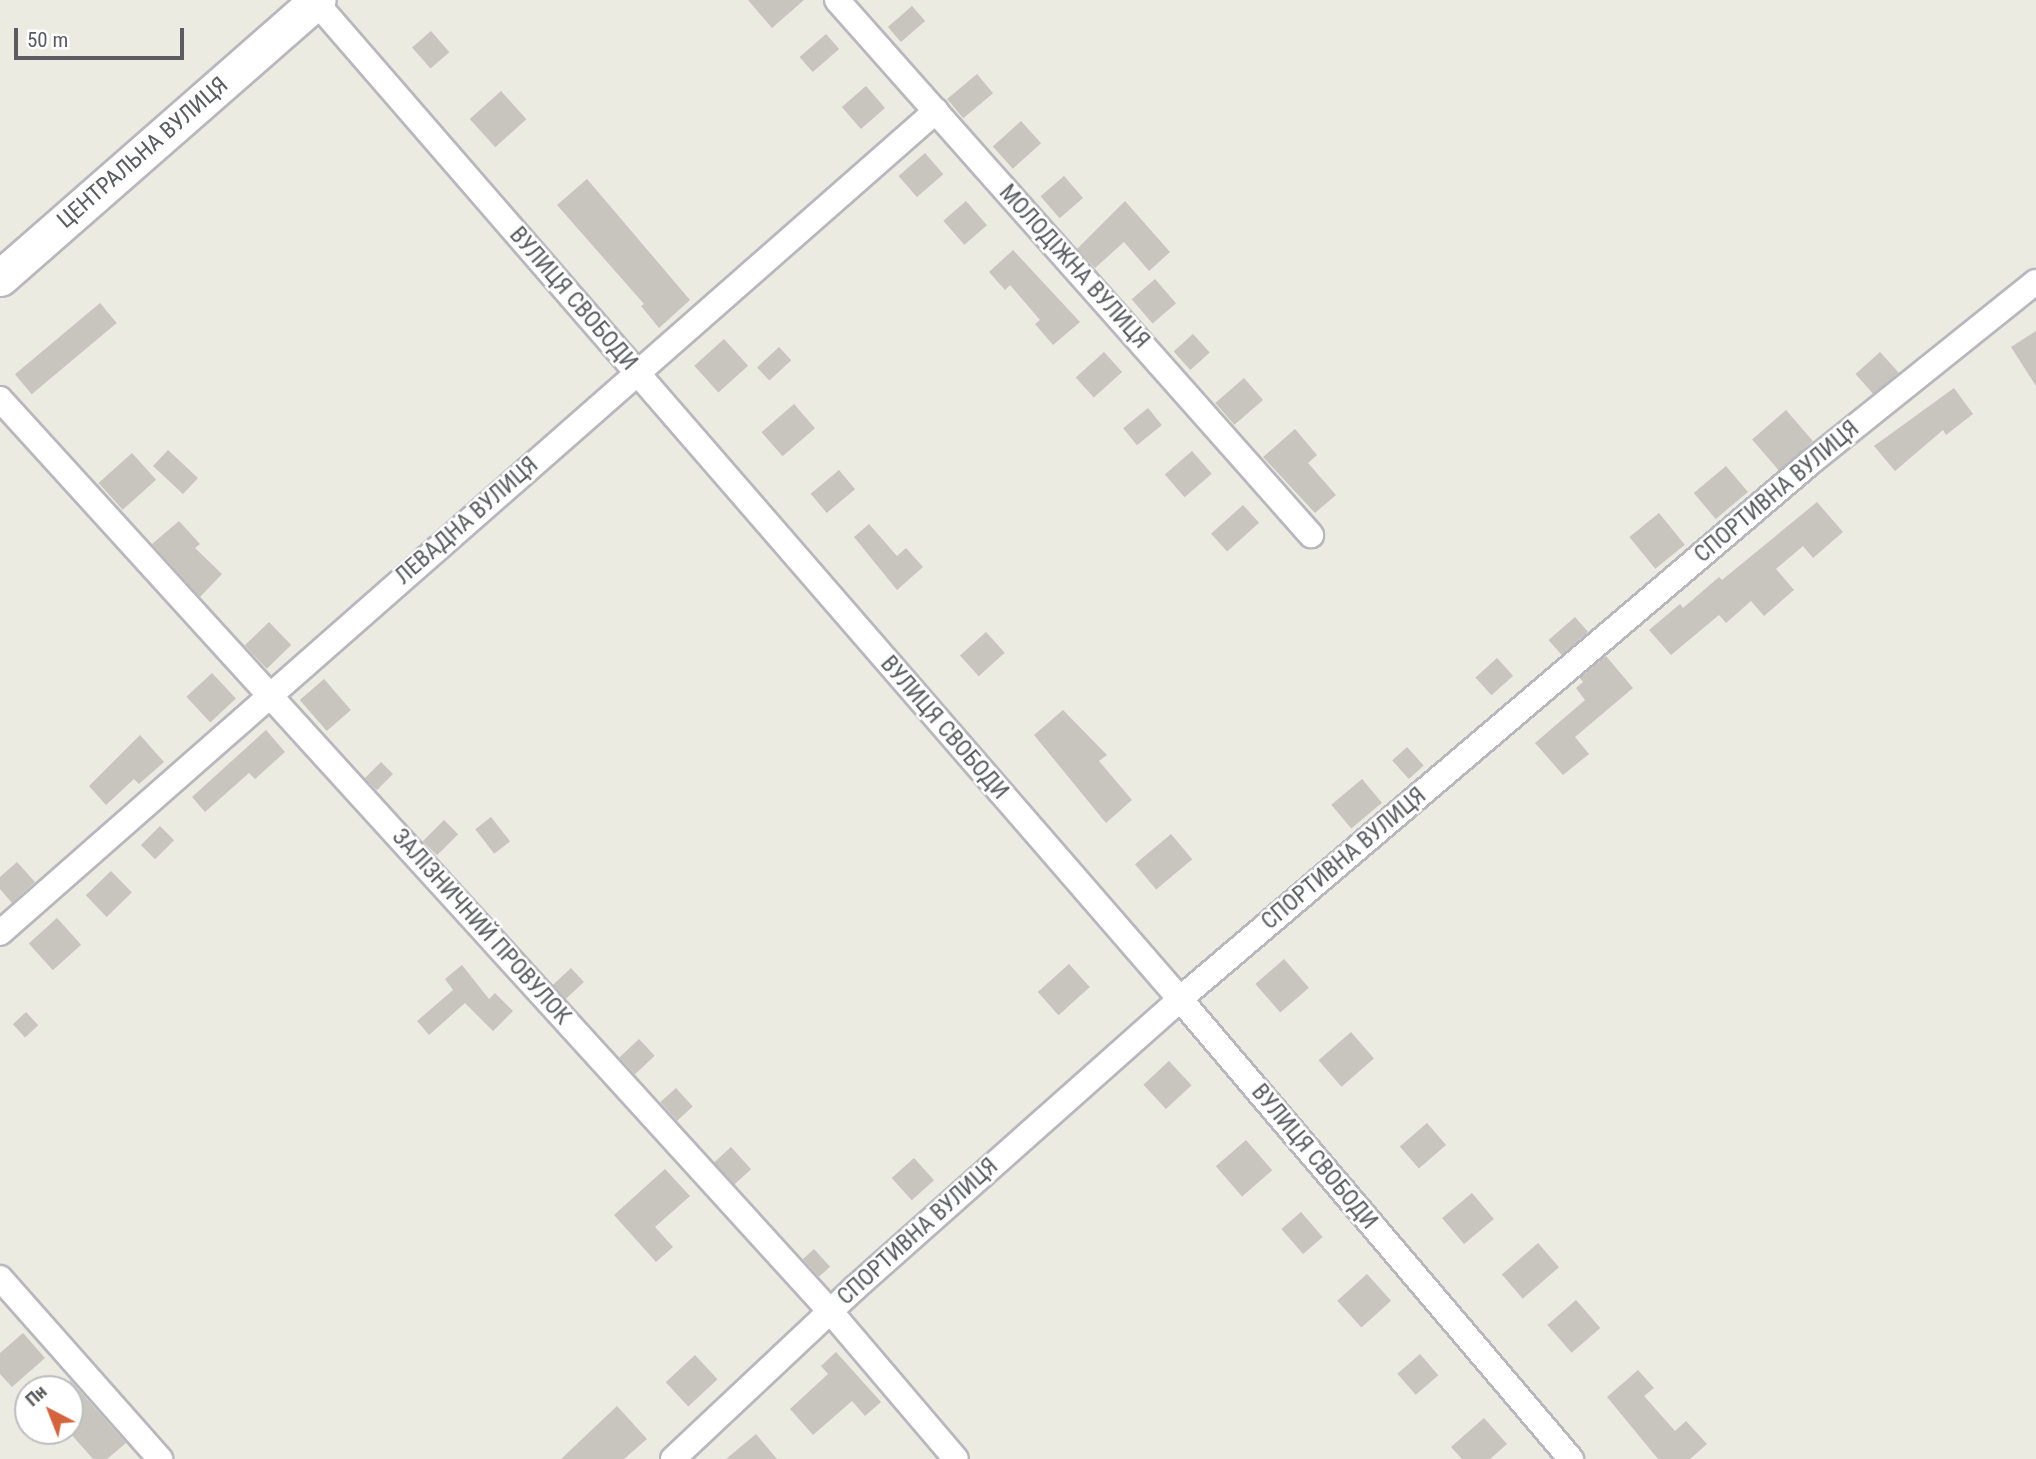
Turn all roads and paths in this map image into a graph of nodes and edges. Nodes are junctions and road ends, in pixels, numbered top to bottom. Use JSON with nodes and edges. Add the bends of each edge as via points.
{"nodes":[{"id":1,"x":837,"y":0,"type":"edge"},
{"id":2,"x":315,"y":1,"type":"edge"},
{"id":3,"x":936,"y":111,"type":"junction"},
{"id":4,"x":0,"y":278,"type":"edge"},
{"id":5,"x":2036,"y":282,"type":"edge"},
{"id":6,"x":636,"y":372,"type":"junction"},
{"id":7,"x":0,"y":399,"type":"edge"},
{"id":8,"x":1311,"y":535,"type":"dead end"},
{"id":9,"x":270,"y":695,"type":"junction"},
{"id":10,"x":0,"y":933,"type":"edge"},
{"id":11,"x":1180,"y":999,"type":"junction"},
{"id":12,"x":0,"y":1278,"type":"edge"},
{"id":13,"x":830,"y":1311,"type":"junction"},
{"id":14,"x":160,"y":1459,"type":"edge"},
{"id":15,"x":673,"y":1459,"type":"edge"},
{"id":16,"x":956,"y":1459,"type":"edge"},
{"id":17,"x":1571,"y":1459,"type":"edge"}],
"edges":[{"from":1,"to":3,"type":"street","name":"МОЛОДІЖНА ВУЛИЦЯ"},
{"from":2,"to":4,"type":"street","name":"ЦЕНТРАЛЬНА ВУЛИЦЯ"},
{"from":2,"to":6,"type":"street","name":"ВУЛИЦЯ СВОБОДИ"},
{"from":3,"to":6,"type":"street","name":"ЛЕВАДНА ВУЛИЦЯ"},
{"from":3,"to":8,"type":"street","name":"МОЛОДІЖНА ВУЛИЦЯ"},
{"from":5,"to":11,"type":"street","name":"СПОРТИВНА ВУЛИЦЯ","via":[[1801,471]]},
{"from":6,"to":9,"type":"street","name":"ЛЕВАДНА ВУЛИЦЯ"},
{"from":6,"to":11,"type":"street","name":"ВУЛИЦЯ СВОБОДИ"},
{"from":7,"to":9,"type":"street","name":"ЗАЛІЗНИЧНИЙ ПРОВУЛОК"},
{"from":9,"to":10,"type":"street","name":"ЛЕВАДНА ВУЛИЦЯ"},
{"from":9,"to":13,"type":"street","name":"ЗАЛІЗНИЧНИЙ ПРОВУЛОК"},
{"from":11,"to":13,"type":"street","name":"СПОРТИВНА ВУЛИЦЯ"},
{"from":11,"to":17,"type":"street","name":"ВУЛИЦЯ СВОБОДИ"},
{"from":12,"to":14,"type":"street"},
{"from":13,"to":15,"type":"street","name":"СПОРТИВНА ВУЛИЦЯ"},
{"from":13,"to":16,"type":"street","name":"ЗАЛІЗНИЧНИЙ ПРОВУЛОК"}]}
